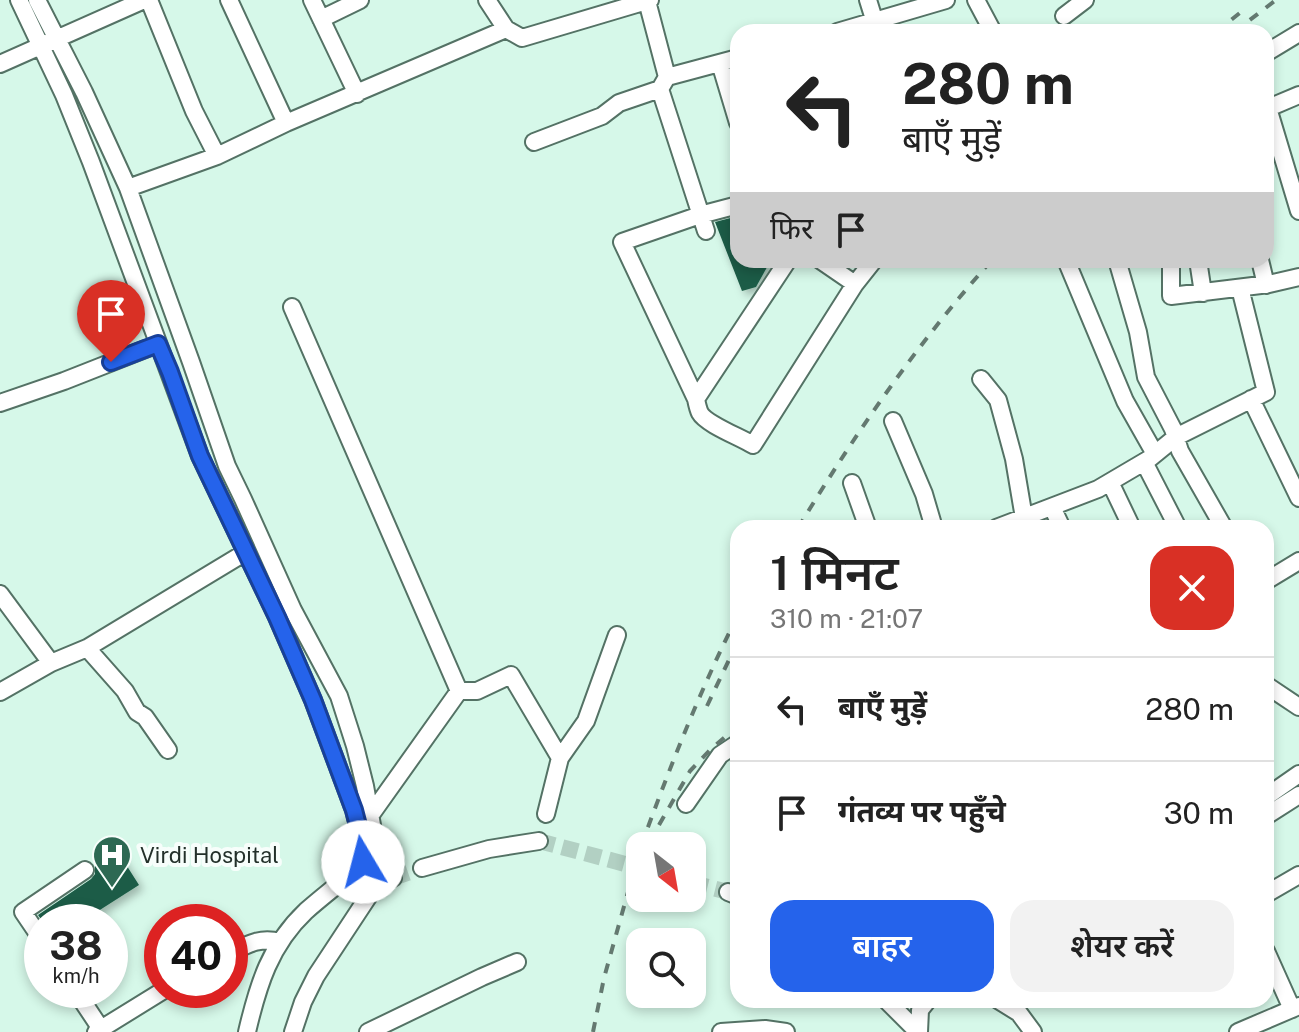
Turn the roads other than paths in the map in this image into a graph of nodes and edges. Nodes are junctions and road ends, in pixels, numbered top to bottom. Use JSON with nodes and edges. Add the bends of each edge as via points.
{"nodes":[{"id":1,"x":19,"y":0,"type":"edge"},
{"id":2,"x":37,"y":0,"type":"edge"},
{"id":3,"x":147,"y":0,"type":"edge"},
{"id":4,"x":229,"y":0,"type":"edge"},
{"id":5,"x":312,"y":0,"type":"edge"},
{"id":6,"x":360,"y":0,"type":"edge"},
{"id":7,"x":487,"y":0,"type":"edge"},
{"id":8,"x":648,"y":0,"type":"edge"},
{"id":9,"x":868,"y":0,"type":"edge"},
{"id":10,"x":946,"y":0,"type":"edge"},
{"id":11,"x":976,"y":0,"type":"edge"},
{"id":12,"x":1085,"y":0,"type":"edge"},
{"id":13,"x":603,"y":6,"type":"edge"},
{"id":14,"x":1064,"y":16,"type":"dead end"},
{"id":15,"x":321,"y":19,"type":"junction"},
{"id":16,"x":875,"y":24,"type":"edge"},
{"id":17,"x":884,"y":24,"type":"edge"},
{"id":18,"x":989,"y":24,"type":"edge"},
{"id":19,"x":506,"y":29,"type":"junction"},
{"id":20,"x":1299,"y":33,"type":"edge"},
{"id":21,"x":57,"y":39,"type":"junction"},
{"id":22,"x":40,"y":46,"type":"junction"},
{"id":23,"x":1274,"y":48,"type":"edge"},
{"id":24,"x":730,"y":60,"type":"edge"},
{"id":25,"x":720,"y":63,"type":"junction"},
{"id":26,"x":0,"y":64,"type":"edge"},
{"id":27,"x":663,"y":83,"type":"junction"},
{"id":28,"x":357,"y":94,"type":"junction"},
{"id":29,"x":1299,"y":95,"type":"edge"},
{"id":30,"x":730,"y":96,"type":"edge"},
{"id":31,"x":1274,"y":105,"type":"edge"},
{"id":32,"x":286,"y":123,"type":"junction"},
{"id":33,"x":1274,"y":131,"type":"edge"},
{"id":34,"x":534,"y":142,"type":"dead end"},
{"id":35,"x":217,"y":156,"type":"junction"},
{"id":36,"x":128,"y":188,"type":"junction"},
{"id":37,"x":730,"y":209,"type":"edge"},
{"id":38,"x":1299,"y":211,"type":"edge"},
{"id":39,"x":703,"y":223,"type":"junction"},
{"id":40,"x":783,"y":268,"type":"edge"},
{"id":41,"x":832,"y":268,"type":"edge"},
{"id":42,"x":868,"y":268,"type":"edge"},
{"id":43,"x":1069,"y":268,"type":"edge"},
{"id":44,"x":1119,"y":268,"type":"edge"},
{"id":45,"x":1171,"y":268,"type":"edge"},
{"id":46,"x":1199,"y":268,"type":"edge"},
{"id":47,"x":1262,"y":268,"type":"edge"},
{"id":48,"x":1299,"y":277,"type":"edge"},
{"id":49,"x":855,"y":284,"type":"junction"},
{"id":50,"x":1266,"y":285,"type":"junction"},
{"id":51,"x":1240,"y":288,"type":"junction"},
{"id":52,"x":1203,"y":293,"type":"junction"},
{"id":53,"x":292,"y":307,"type":"dead end"},
{"id":54,"x":158,"y":344,"type":"junction"},
{"id":55,"x":981,"y":379,"type":"dead end"},
{"id":56,"x":696,"y":399,"type":"junction"},
{"id":57,"x":1251,"y":399,"type":"junction"},
{"id":58,"x":0,"y":403,"type":"edge"},
{"id":59,"x":893,"y":421,"type":"dead end"},
{"id":60,"x":1176,"y":437,"type":"junction"},
{"id":61,"x":1149,"y":458,"type":"junction"},
{"id":62,"x":1110,"y":482,"type":"junction"},
{"id":63,"x":852,"y":483,"type":"dead end"},
{"id":64,"x":1299,"y":498,"type":"edge"},
{"id":65,"x":1052,"y":507,"type":"junction"},
{"id":66,"x":1024,"y":518,"type":"junction"},
{"id":67,"x":865,"y":520,"type":"edge"},
{"id":68,"x":932,"y":520,"type":"edge"},
{"id":69,"x":1018,"y":520,"type":"edge"},
{"id":70,"x":1058,"y":520,"type":"edge"},
{"id":71,"x":1128,"y":520,"type":"edge"},
{"id":72,"x":1175,"y":520,"type":"edge"},
{"id":73,"x":1219,"y":520,"type":"edge"},
{"id":74,"x":246,"y":552,"type":"junction"},
{"id":75,"x":1299,"y":561,"type":"edge"},
{"id":76,"x":1274,"y":576,"type":"edge"},
{"id":77,"x":0,"y":594,"type":"edge"},
{"id":78,"x":617,"y":635,"type":"dead end"},
{"id":79,"x":87,"y":648,"type":"junction"},
{"id":80,"x":51,"y":663,"type":"junction"},
{"id":81,"x":1274,"y":690,"type":"edge"},
{"id":82,"x":459,"y":691,"type":"junction"},
{"id":83,"x":0,"y":692,"type":"edge"},
{"id":84,"x":1299,"y":707,"type":"edge"},
{"id":85,"x":730,"y":748,"type":"edge"},
{"id":86,"x":168,"y":750,"type":"dead end"},
{"id":87,"x":560,"y":758,"type":"junction"},
{"id":88,"x":1299,"y":774,"type":"edge"},
{"id":89,"x":1274,"y":791,"type":"edge"},
{"id":90,"x":1299,"y":795,"type":"edge"},
{"id":91,"x":686,"y":804,"type":"dead end"},
{"id":92,"x":1274,"y":811,"type":"edge"},
{"id":93,"x":546,"y":814,"type":"dead end"},
{"id":94,"x":370,"y":816,"type":"junction"},
{"id":95,"x":539,"y":841,"type":"tunnel mouth"},
{"id":96,"x":370,"y":863,"type":"junction"},
{"id":97,"x":422,"y":868,"type":"tunnel mouth"},
{"id":98,"x":85,"y":870,"type":"dead end"},
{"id":99,"x":1299,"y":875,"type":"edge"},
{"id":100,"x":393,"y":878,"type":"tunnel mouth"},
{"id":101,"x":371,"y":886,"type":"junction"},
{"id":102,"x":1274,"y":889,"type":"edge"},
{"id":103,"x":35,"y":904,"type":"edge"},
{"id":104,"x":280,"y":942,"type":"junction"},
{"id":105,"x":248,"y":945,"type":"edge"},
{"id":106,"x":517,"y":962,"type":"dead end"},
{"id":107,"x":1274,"y":966,"type":"edge"},
{"id":108,"x":144,"y":1003,"type":"edge"},
{"id":109,"x":1296,"y":1007,"type":"edge"},
{"id":110,"x":86,"y":1008,"type":"edge"},
{"id":111,"x":895,"y":1008,"type":"edge"},
{"id":112,"x":922,"y":1008,"type":"edge"},
{"id":113,"x":1011,"y":1008,"type":"edge"},
{"id":114,"x":99,"y":1031,"type":"edge"},
{"id":115,"x":247,"y":1032,"type":"edge"},
{"id":116,"x":293,"y":1032,"type":"edge"},
{"id":117,"x":368,"y":1032,"type":"edge"},
{"id":118,"x":721,"y":1032,"type":"edge"},
{"id":119,"x":786,"y":1032,"type":"edge"},
{"id":120,"x":919,"y":1032,"type":"edge"},
{"id":121,"x":1033,"y":1032,"type":"edge"},
{"id":122,"x":1238,"y":1032,"type":"edge"}],
"edges":[{"from":1,"to":22,"type":"street"},
{"from":2,"to":21,"type":"street"},
{"from":3,"to":21,"type":"street"},
{"from":3,"to":35,"type":"street"},
{"from":4,"to":32,"type":"street"},
{"from":5,"to":15,"type":"street"},
{"from":6,"to":15,"type":"street"},
{"from":7,"to":19,"type":"street"},
{"from":8,"to":13,"type":"street"},
{"from":8,"to":27,"type":"street"},
{"from":9,"to":16,"type":"street"},
{"from":10,"to":17,"type":"street"},
{"from":11,"to":18,"type":"street"},
{"from":12,"to":14,"type":"street"},
{"from":13,"to":19,"type":"street","via":[[522,38]]},
{"from":15,"to":28,"type":"street"},
{"from":19,"to":28,"type":"street"},
{"from":20,"to":23,"type":"street"},
{"from":21,"to":22,"type":"street"},
{"from":21,"to":36,"type":"street"},
{"from":22,"to":26,"type":"street"},
{"from":22,"to":54,"type":"street","via":[[96,174]]},
{"from":24,"to":25,"type":"street"},
{"from":25,"to":27,"type":"street"},
{"from":25,"to":30,"type":"street"},
{"from":27,"to":34,"type":"street","via":[[602,116]]},
{"from":27,"to":39,"type":"street"},
{"from":28,"to":32,"type":"street"},
{"from":29,"to":31,"type":"street"},
{"from":32,"to":35,"type":"street"},
{"from":33,"to":38,"type":"street"},
{"from":35,"to":36,"type":"street"},
{"from":36,"to":94,"type":"street","via":[[227,466],[339,696]]},
{"from":37,"to":39,"type":"street"},
{"from":39,"to":56,"type":"street","via":[[622,242]]},
{"from":40,"to":56,"type":"street"},
{"from":41,"to":49,"type":"street"},
{"from":42,"to":49,"type":"street"},
{"from":43,"to":61,"type":"street"},
{"from":44,"to":60,"type":"street","via":[[1146,377]]},
{"from":45,"to":52,"type":"street","via":[[1171,296]]},
{"from":46,"to":52,"type":"street"},
{"from":47,"to":50,"type":"street"},
{"from":48,"to":50,"type":"street"},
{"from":49,"to":56,"type":"street","via":[[753,445],[714,426],[701,415]]},
{"from":50,"to":51,"type":"street"},
{"from":51,"to":52,"type":"street"},
{"from":51,"to":57,"type":"street","via":[[1266,392]]},
{"from":53,"to":82,"type":"street"},
{"from":54,"to":58,"type":"street"},
{"from":54,"to":74,"type":"street","via":[[200,456]]},
{"from":55,"to":66,"type":"street","via":[[998,400]]},
{"from":57,"to":60,"type":"street"},
{"from":57,"to":64,"type":"street"},
{"from":59,"to":68,"type":"street"},
{"from":60,"to":61,"type":"street"},
{"from":60,"to":73,"type":"street"},
{"from":61,"to":62,"type":"street"},
{"from":61,"to":72,"type":"street"},
{"from":62,"to":65,"type":"street"},
{"from":62,"to":71,"type":"street"},
{"from":63,"to":67,"type":"street"},
{"from":65,"to":66,"type":"street"},
{"from":65,"to":70,"type":"street"},
{"from":66,"to":69,"type":"street"},
{"from":74,"to":79,"type":"street"},
{"from":74,"to":96,"type":"street","via":[[318,714]]},
{"from":75,"to":76,"type":"street"},
{"from":77,"to":80,"type":"street"},
{"from":78,"to":87,"type":"street","via":[[586,721]]},
{"from":79,"to":80,"type":"street"},
{"from":79,"to":86,"type":"street"},
{"from":80,"to":83,"type":"street"},
{"from":81,"to":84,"type":"street"},
{"from":82,"to":87,"type":"street","via":[[477,691],[511,675]]},
{"from":82,"to":94,"type":"street"},
{"from":85,"to":91,"type":"street"},
{"from":87,"to":93,"type":"street"},
{"from":88,"to":89,"type":"street"},
{"from":90,"to":92,"type":"street"},
{"from":94,"to":96,"type":"street"},
{"from":95,"to":97,"type":"street"},
{"from":96,"to":101,"type":"street"},
{"from":96,"to":104,"type":"street","via":[[306,911]]},
{"from":98,"to":103,"type":"street"},
{"from":99,"to":102,"type":"street"},
{"from":100,"to":101,"type":"street"},
{"from":101,"to":116,"type":"street","via":[[316,976]]},
{"from":104,"to":105,"type":"street","via":[[267,938]]},
{"from":104,"to":115,"type":"street","via":[[263,974]]},
{"from":106,"to":117,"type":"street"},
{"from":107,"to":109,"type":"street"},
{"from":108,"to":114,"type":"street"},
{"from":109,"to":122,"type":"street"},
{"from":110,"to":114,"type":"street"},
{"from":111,"to":120,"type":"street"},
{"from":112,"to":120,"type":"street"},
{"from":113,"to":121,"type":"street"},
{"from":118,"to":119,"type":"street"}]}
